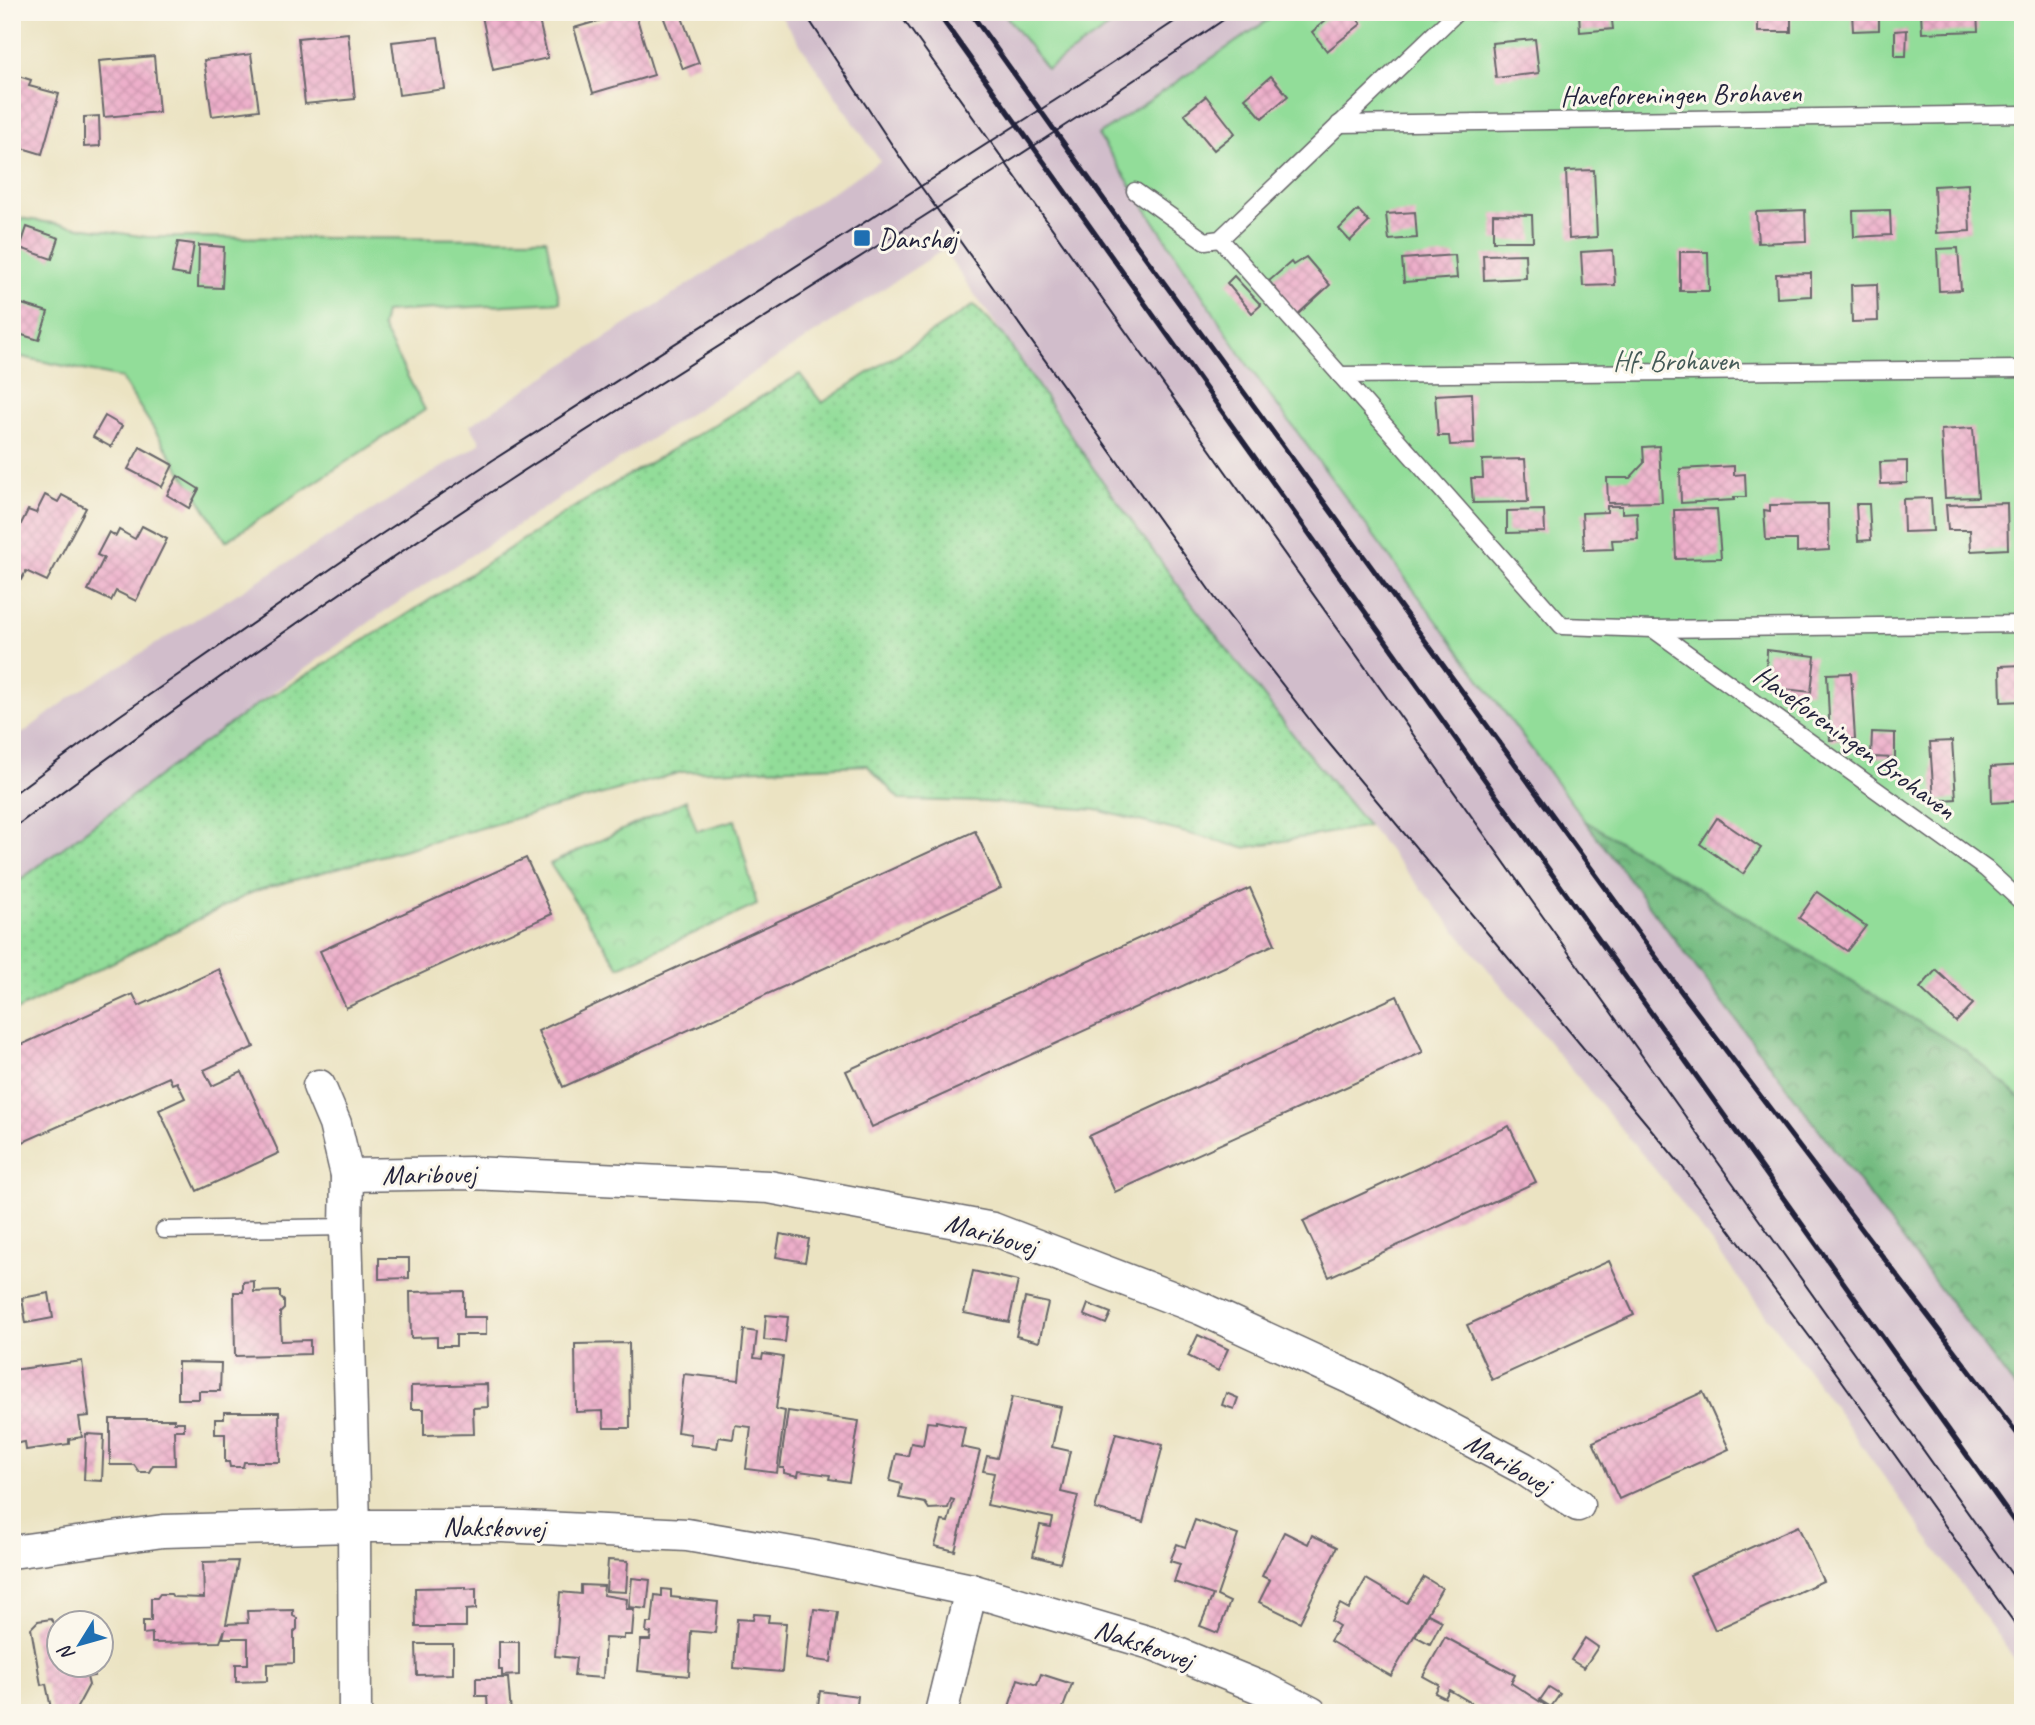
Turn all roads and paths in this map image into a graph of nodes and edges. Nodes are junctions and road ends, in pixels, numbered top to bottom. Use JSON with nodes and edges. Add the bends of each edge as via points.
{"nodes":[{"id":1,"x":1457,"y":12,"type":"edge"},
{"id":2,"x":2023,"y":114,"type":"edge"},
{"id":3,"x":1339,"y":124,"type":"junction"},
{"id":4,"x":1135,"y":191,"type":"dead end"},
{"id":5,"x":1220,"y":239,"type":"junction"},
{"id":6,"x":2023,"y":369,"type":"edge"},
{"id":7,"x":1340,"y":376,"type":"junction"},
{"id":8,"x":2023,"y":624,"type":"edge"},
{"id":9,"x":1653,"y":629,"type":"junction"},
{"id":10,"x":2023,"y":902,"type":"edge"},
{"id":11,"x":319,"y":1086,"type":"dead end"},
{"id":12,"x":347,"y":1175,"type":"junction"},
{"id":13,"x":346,"y":1227,"type":"junction"},
{"id":14,"x":164,"y":1230,"type":"dead end"},
{"id":15,"x":1578,"y":1505,"type":"dead end"},
{"id":16,"x":354,"y":1526,"type":"junction"},
{"id":17,"x":12,"y":1552,"type":"edge"},
{"id":18,"x":971,"y":1590,"type":"junction"},
{"id":19,"x":355,"y":1713,"type":"edge"},
{"id":20,"x":941,"y":1713,"type":"edge"},
{"id":21,"x":1311,"y":1713,"type":"edge"}],
"edges":[{"from":1,"to":3,"type":"lane"},
{"from":2,"to":3,"type":"lane","name":"Haveforeningen Brohaven"},
{"from":3,"to":5,"type":"lane"},
{"from":4,"to":5,"type":"lane","via":[[1205,241]]},
{"from":5,"to":7,"type":"lane","name":"Haveforeningen Brohaven"},
{"from":6,"to":7,"type":"lane"},
{"from":7,"to":9,"type":"lane","name":"Haveforeningen Brohaven","via":[[1562,626]]},
{"from":8,"to":9,"type":"lane","name":"Haveforeningen Brohaven"},
{"from":9,"to":10,"type":"lane","name":"Haveforeningen Brohaven","via":[[1986,869]]},
{"from":11,"to":12,"type":"street","name":"Maribovej","via":[[335,1124]]},
{"from":12,"to":13,"type":"street","name":"Maribovej"},
{"from":12,"to":15,"type":"street","name":"Maribovej","via":[[472,1172],[769,1187],[993,1229],[1202,1309],[1375,1389],[1522,1468]]},
{"from":13,"to":14,"type":"lane"},
{"from":13,"to":16,"type":"street","name":"Maribovej"},
{"from":16,"to":17,"type":"street","name":"Nakskovvej","via":[[163,1531]]},
{"from":16,"to":18,"type":"street","name":"Nakskovvej","via":[[503,1526],[687,1535]]},
{"from":16,"to":19,"type":"street","name":"Maribovej"},
{"from":18,"to":20,"type":"street"},
{"from":18,"to":21,"type":"street","name":"Nakskovvej","via":[[1154,1644]]}]}
